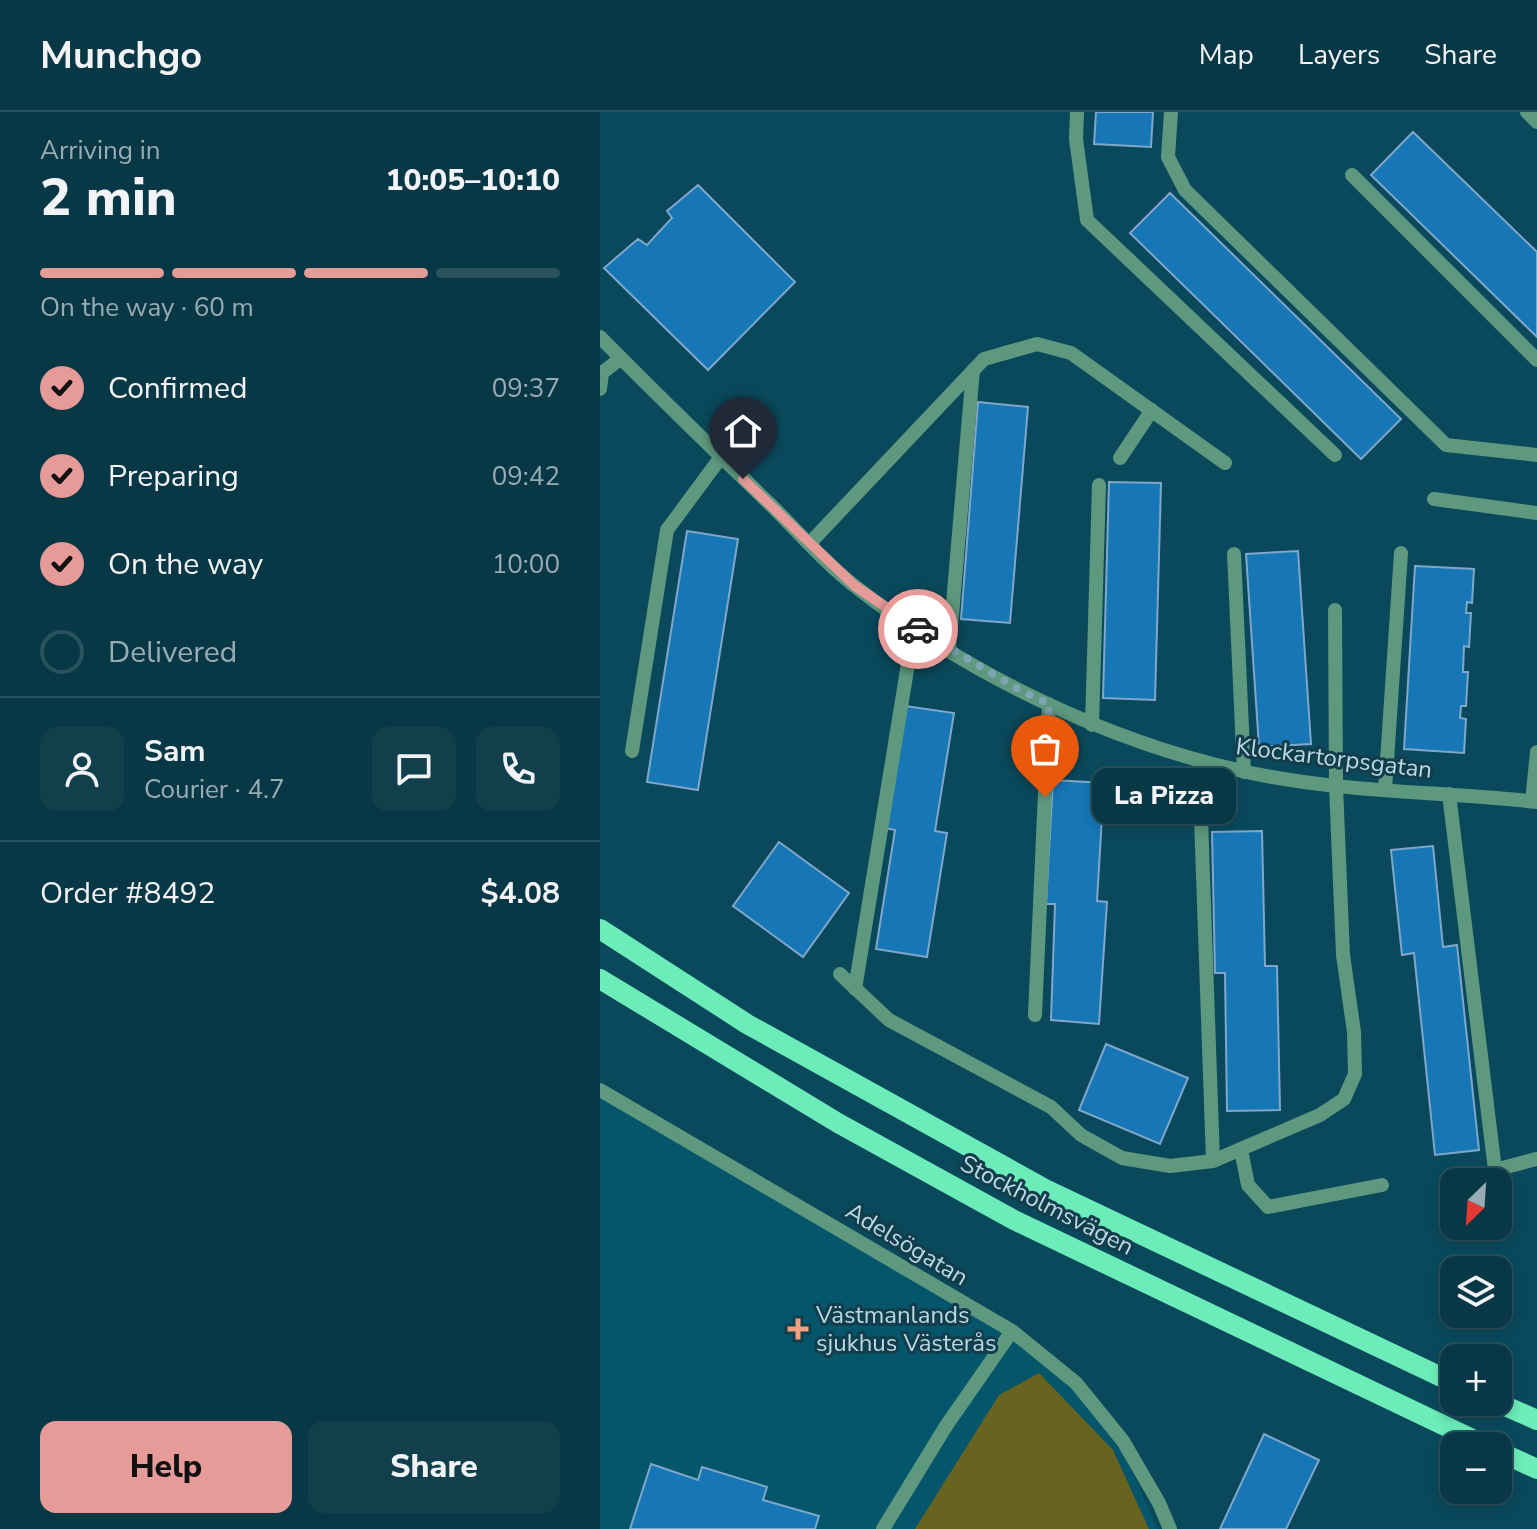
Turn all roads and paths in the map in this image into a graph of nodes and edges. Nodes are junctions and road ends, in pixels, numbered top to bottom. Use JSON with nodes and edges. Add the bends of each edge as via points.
{"nodes":[{"id":1,"x":1077,"y":112,"type":"edge"},
{"id":2,"x":1171,"y":112,"type":"edge"},
{"id":3,"x":1527,"y":112,"type":"edge"},
{"id":4,"x":1537,"y":122,"type":"edge"},
{"id":5,"x":1352,"y":175,"type":"dead end"},
{"id":6,"x":600,"y":337,"type":"edge"},
{"id":7,"x":621,"y":358,"type":"junction"},
{"id":8,"x":1537,"y":360,"type":"edge"},
{"id":9,"x":973,"y":370,"type":"junction"},
{"id":10,"x":600,"y":389,"type":"edge"},
{"id":11,"x":1152,"y":410,"type":"junction"},
{"id":12,"x":1335,"y":455,"type":"dead end"},
{"id":13,"x":1537,"y":455,"type":"edge"},
{"id":14,"x":721,"y":457,"type":"junction"},
{"id":15,"x":1120,"y":458,"type":"dead end"},
{"id":16,"x":1225,"y":463,"type":"dead end"},
{"id":17,"x":1099,"y":485,"type":"dead end"},
{"id":18,"x":1434,"y":499,"type":"dead end"},
{"id":19,"x":1537,"y":513,"type":"edge"},
{"id":20,"x":810,"y":543,"type":"junction"},
{"id":21,"x":1401,"y":553,"type":"dead end"},
{"id":22,"x":1234,"y":554,"type":"dead end"},
{"id":23,"x":1335,"y":610,"type":"dead end"},
{"id":24,"x":914,"y":627,"type":"junction"},
{"id":25,"x":949,"y":650,"type":"junction"},
{"id":26,"x":1049,"y":704,"type":"junction"},
{"id":27,"x":1092,"y":725,"type":"junction"},
{"id":28,"x":632,"y":751,"type":"dead end"},
{"id":29,"x":1537,"y":752,"type":"edge"},
{"id":30,"x":1199,"y":761,"type":"junction"},
{"id":31,"x":1244,"y":772,"type":"junction"},
{"id":32,"x":1336,"y":786,"type":"junction"},
{"id":33,"x":1385,"y":790,"type":"junction"},
{"id":34,"x":1449,"y":794,"type":"junction"},
{"id":35,"x":1534,"y":801,"type":"edge"},
{"id":36,"x":600,"y":929,"type":"edge"},
{"id":37,"x":840,"y":974,"type":"dead end"},
{"id":38,"x":600,"y":979,"type":"edge"},
{"id":39,"x":855,"y":989,"type":"junction"},
{"id":40,"x":1035,"y":1015,"type":"dead end"},
{"id":41,"x":600,"y":1090,"type":"edge"},
{"id":42,"x":1241,"y":1150,"type":"junction"},
{"id":43,"x":1537,"y":1159,"type":"edge"},
{"id":44,"x":1213,"y":1161,"type":"junction"},
{"id":45,"x":1382,"y":1185,"type":"dead end"},
{"id":46,"x":1012,"y":1331,"type":"junction"},
{"id":47,"x":1440,"y":1376,"type":"edge"},
{"id":48,"x":1512,"y":1409,"type":"edge"},
{"id":49,"x":1537,"y":1420,"type":"edge"},
{"id":50,"x":1458,"y":1432,"type":"edge"},
{"id":51,"x":1512,"y":1457,"type":"edge"},
{"id":52,"x":1537,"y":1469,"type":"edge"},
{"id":53,"x":883,"y":1529,"type":"edge"},
{"id":54,"x":1170,"y":1529,"type":"edge"}],
"edges":[{"from":1,"to":12,"type":"street","via":[[1087,220]]},
{"from":2,"to":13,"type":"street","via":[[1168,157],[1185,190],[1446,445]]},
{"from":3,"to":4,"type":"street"},
{"from":5,"to":8,"type":"street"},
{"from":6,"to":7,"type":"street","name":"Klockartorpsgatan"},
{"from":7,"to":10,"type":"street","via":[[602,373]]},
{"from":7,"to":14,"type":"street","name":"Klockartorpsgatan"},
{"from":9,"to":11,"type":"street","via":[[984,359],[1037,344],[1071,353]]},
{"from":9,"to":20,"type":"street"},
{"from":9,"to":25,"type":"street"},
{"from":11,"to":15,"type":"street"},
{"from":11,"to":16,"type":"street"},
{"from":14,"to":20,"type":"street","name":"Klockartorpsgatan"},
{"from":14,"to":28,"type":"street","via":[[667,530]]},
{"from":17,"to":27,"type":"street"},
{"from":18,"to":19,"type":"street"},
{"from":20,"to":24,"type":"street","name":"Klockartorpsgatan","via":[[855,586]]},
{"from":21,"to":33,"type":"street"},
{"from":22,"to":31,"type":"street"},
{"from":23,"to":32,"type":"street"},
{"from":24,"to":25,"type":"street","name":"Klockartorpsgatan"},
{"from":24,"to":39,"type":"street"},
{"from":25,"to":26,"type":"street","name":"Klockartorpsgatan"},
{"from":26,"to":27,"type":"street","name":"Klockartorpsgatan"},
{"from":26,"to":40,"type":"street"},
{"from":27,"to":30,"type":"street","name":"Klockartorpsgatan"},
{"from":29,"to":35,"type":"street"},
{"from":30,"to":31,"type":"street","name":"Klockartorpsgatan"},
{"from":30,"to":44,"type":"street"},
{"from":31,"to":32,"type":"street","name":"Klockartorpsgatan"},
{"from":32,"to":33,"type":"street","name":"Klockartorpsgatan"},
{"from":32,"to":42,"type":"street","via":[[1343,955],[1355,1074],[1344,1099]]},
{"from":33,"to":34,"type":"street","name":"Klockartorpsgatan"},
{"from":34,"to":35,"type":"street","name":"Klockartorpsgatan"},
{"from":34,"to":43,"type":"street","via":[[1495,1170]]},
{"from":36,"to":47,"type":"main road","name":"Stockholmsvägen","via":[[747,1024],[1045,1189]]},
{"from":37,"to":39,"type":"street"},
{"from":38,"to":50,"type":"main road","name":"Stockholmsvägen","via":[[825,1115],[1014,1220]]},
{"from":39,"to":44,"type":"street","via":[[889,1020],[1051,1107],[1081,1135],[1122,1158],[1170,1166]]},
{"from":41,"to":46,"type":"street","name":"Adelsögatan"},
{"from":42,"to":44,"type":"street"},
{"from":42,"to":45,"type":"street","via":[[1248,1185],[1268,1207]]},
{"from":46,"to":53,"type":"street"},
{"from":46,"to":54,"type":"street","name":"Adelsögatan","via":[[1076,1383],[1123,1441]]},
{"from":48,"to":49,"type":"main road"},
{"from":51,"to":52,"type":"main road"}]}
